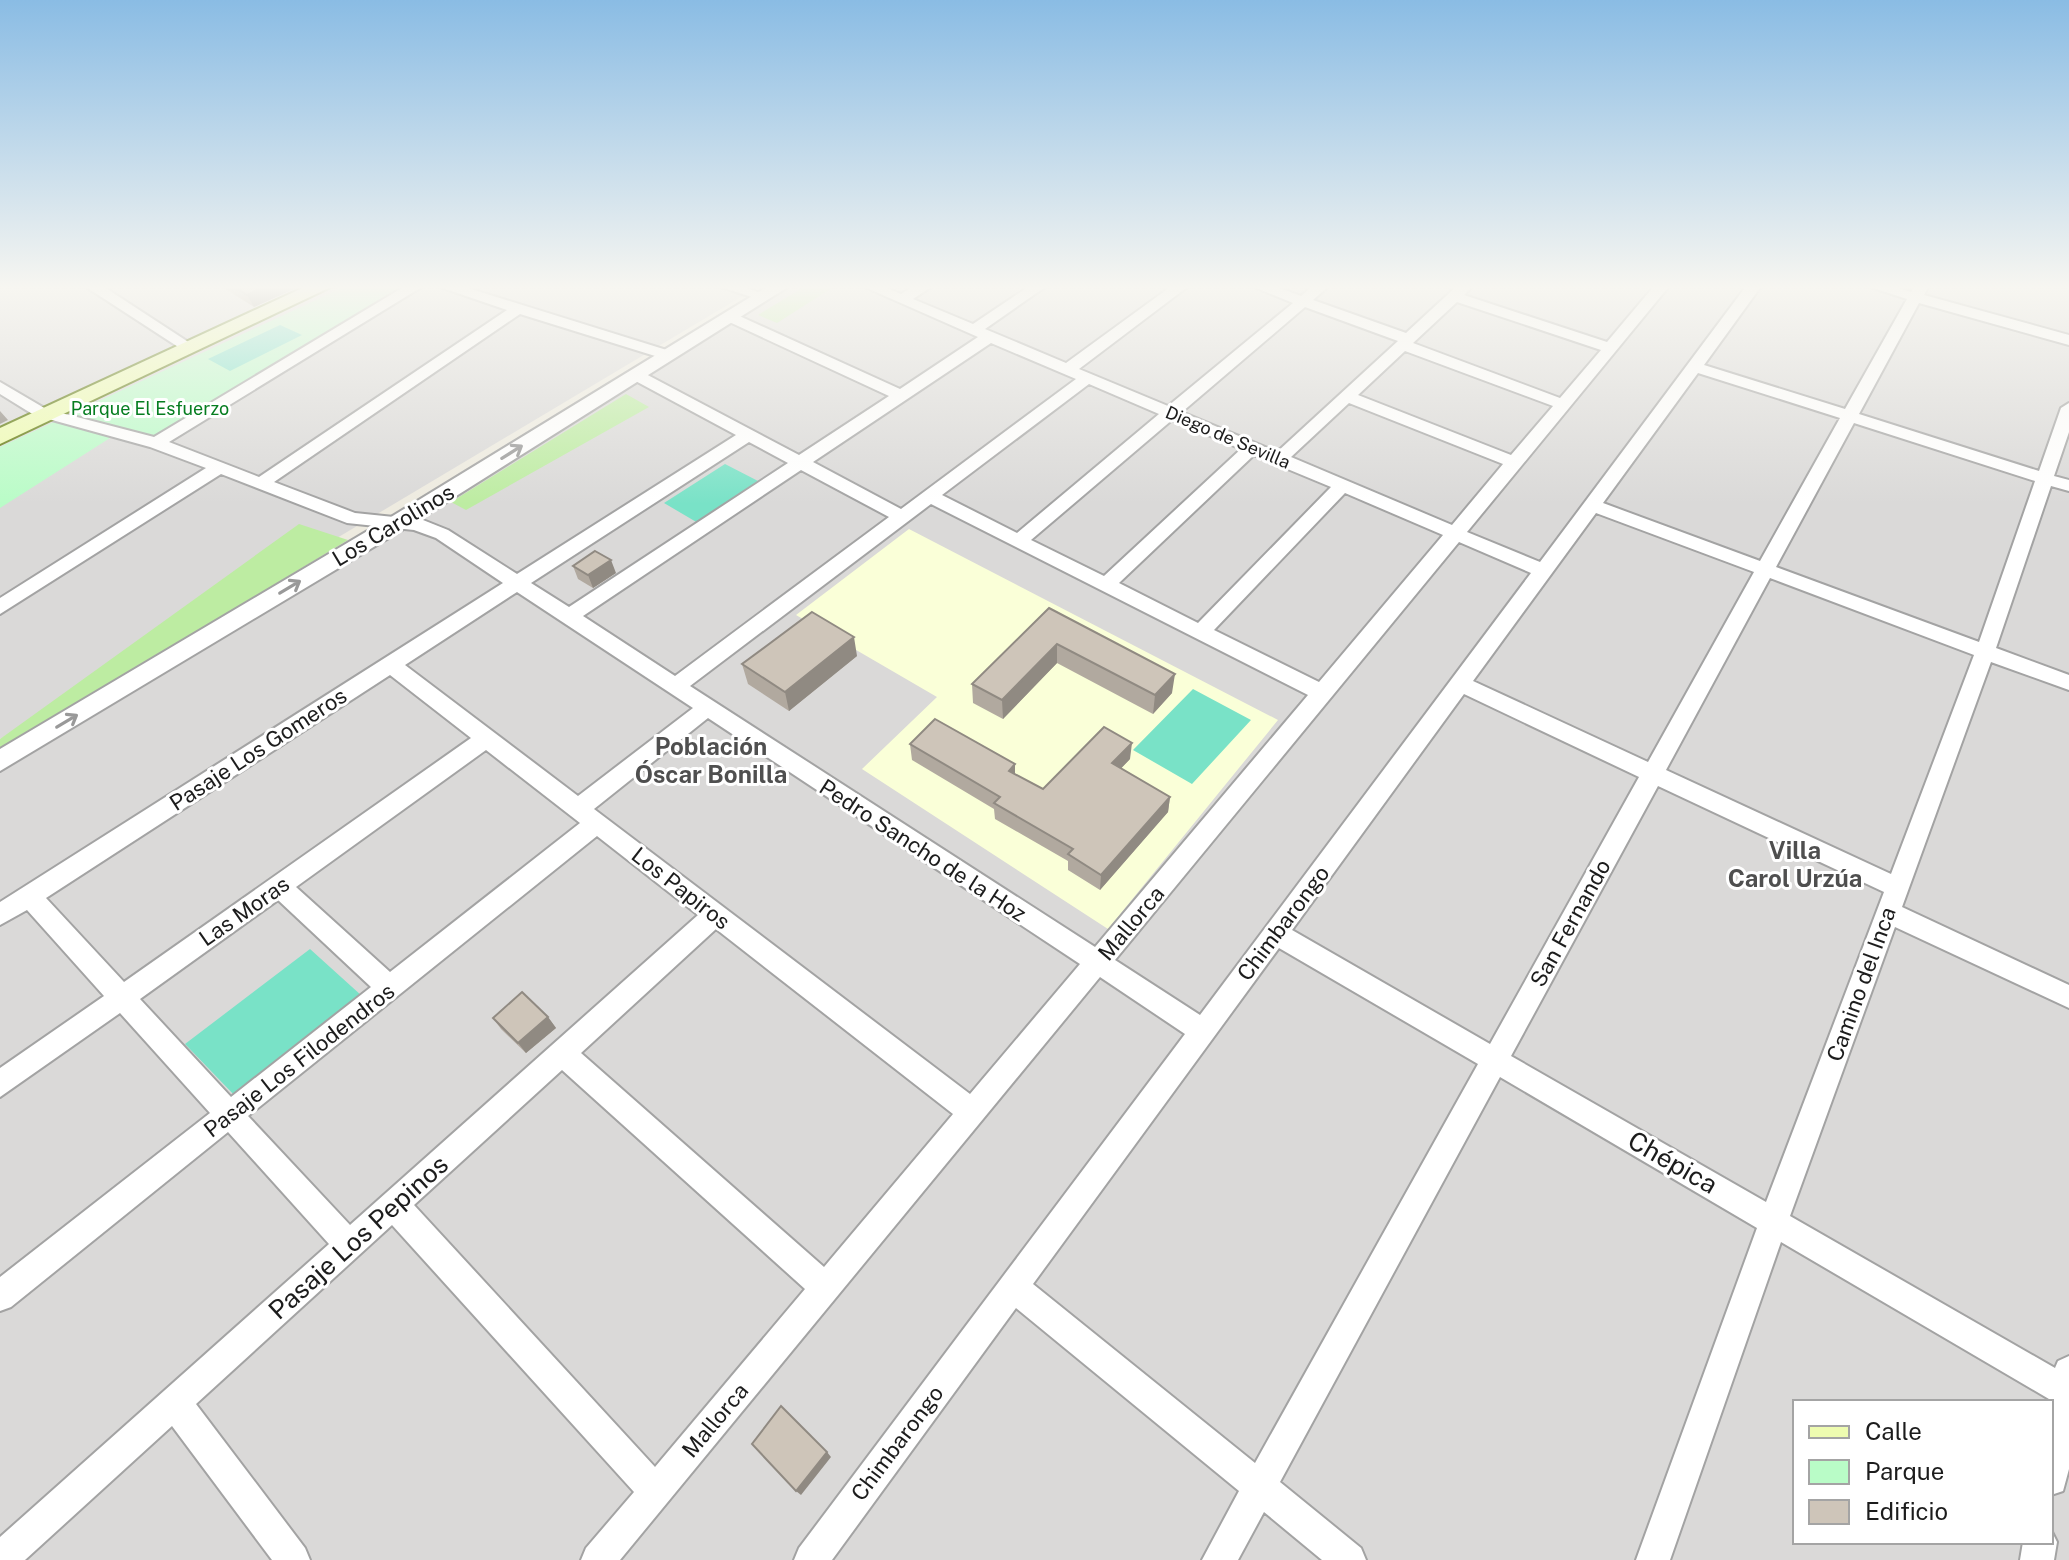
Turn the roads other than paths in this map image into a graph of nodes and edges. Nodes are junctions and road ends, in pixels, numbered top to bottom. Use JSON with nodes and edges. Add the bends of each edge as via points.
{"nodes":[{"id":1,"x":172,"y":358,"type":"edge"},
{"id":2,"x":297,"y":358,"type":"edge"},
{"id":3,"x":446,"y":358,"type":"edge"},
{"id":4,"x":664,"y":358,"type":"edge"},
{"id":5,"x":819,"y":358,"type":"edge"},
{"id":6,"x":949,"y":358,"type":"edge"},
{"id":7,"x":1038,"y":358,"type":"edge"},
{"id":8,"x":1084,"y":358,"type":"edge"},
{"id":9,"x":1236,"y":358,"type":"edge"},
{"id":10,"x":1388,"y":358,"type":"edge"},
{"id":11,"x":1445,"y":358,"type":"edge"},
{"id":12,"x":1603,"y":358,"type":"edge"},
{"id":13,"x":1702,"y":358,"type":"edge"},
{"id":14,"x":1882,"y":358,"type":"edge"},
{"id":15,"x":1695,"y":367,"type":"junction"},
{"id":16,"x":1067,"y":370,"type":"junction"},
{"id":17,"x":636,"y":375,"type":"junction"},
{"id":18,"x":1087,"y":378,"type":"junction"},
{"id":19,"x":0,"y":387,"type":"edge"},
{"id":20,"x":900,"y":395,"type":"junction"},
{"id":21,"x":1347,"y":396,"type":"junction"},
{"id":22,"x":1564,"y":405,"type":"junction"},
{"id":23,"x":2069,"y":408,"type":"edge"},
{"id":24,"x":1170,"y":413,"type":"junction"},
{"id":25,"x":50,"y":414,"type":"junction"},
{"id":26,"x":1850,"y":416,"type":"junction"},
{"id":27,"x":748,"y":435,"type":"junction"},
{"id":28,"x":0,"y":437,"type":"edge"},
{"id":29,"x":156,"y":443,"type":"junction"},
{"id":30,"x":1252,"y":448,"type":"junction"},
{"id":31,"x":1279,"y":459,"type":"junction"},
{"id":32,"x":799,"y":463,"type":"junction"},
{"id":33,"x":1515,"y":463,"type":"junction"},
{"id":34,"x":220,"y":467,"type":"junction"},
{"id":35,"x":2043,"y":478,"type":"junction"},
{"id":36,"x":261,"y":483,"type":"junction"},
{"id":37,"x":1342,"y":486,"type":"junction"},
{"id":38,"x":2069,"y":486,"type":"edge"},
{"id":39,"x":929,"y":496,"type":"junction"},
{"id":40,"x":1592,"y":505,"type":"junction"},
{"id":41,"x":902,"y":517,"type":"junction"},
{"id":42,"x":399,"y":522,"type":"junction"},
{"id":43,"x":1456,"y":534,"type":"junction"},
{"id":44,"x":1018,"y":541,"type":"junction"},
{"id":45,"x":1765,"y":570,"type":"junction"},
{"id":46,"x":1544,"y":571,"type":"junction"},
{"id":47,"x":516,"y":583,"type":"junction"},
{"id":48,"x":1105,"y":585,"type":"junction"},
{"id":49,"x":0,"y":607,"type":"edge"},
{"id":50,"x":568,"y":617,"type":"junction"},
{"id":51,"x":1201,"y":632,"type":"junction"},
{"id":52,"x":1985,"y":652,"type":"junction"},
{"id":53,"x":390,"y":664,"type":"junction"},
{"id":54,"x":2069,"y":683,"type":"edge"},
{"id":55,"x":1460,"y":684,"type":"junction"},
{"id":56,"x":675,"y":687,"type":"junction"},
{"id":57,"x":1322,"y":693,"type":"junction"},
{"id":58,"x":707,"y":708,"type":"junction"},
{"id":59,"x":487,"y":738,"type":"junction"},
{"id":60,"x":0,"y":761,"type":"edge"},
{"id":61,"x":1652,"y":774,"type":"junction"},
{"id":62,"x":588,"y":816,"type":"junction"},
{"id":63,"x":279,"y":886,"type":"junction"},
{"id":64,"x":29,"y":896,"type":"junction"},
{"id":65,"x":1892,"y":900,"type":"junction"},
{"id":66,"x":716,"y":914,"type":"junction"},
{"id":67,"x":0,"y":915,"type":"edge"},
{"id":68,"x":1275,"y":933,"type":"junction"},
{"id":69,"x":1097,"y":964,"type":"junction"},
{"id":70,"x":389,"y":988,"type":"junction"},
{"id":71,"x":2069,"y":997,"type":"edge"},
{"id":72,"x":122,"y":998,"type":"junction"},
{"id":73,"x":1203,"y":1031,"type":"junction"},
{"id":74,"x":562,"y":1053,"type":"junction"},
{"id":75,"x":1495,"y":1059,"type":"junction"},
{"id":76,"x":0,"y":1084,"type":"edge"},
{"id":77,"x":972,"y":1112,"type":"junction"},
{"id":78,"x":229,"y":1115,"type":"junction"},
{"id":79,"x":394,"y":1205,"type":"junction"},
{"id":80,"x":1774,"y":1220,"type":"junction"},
{"id":81,"x":349,"y":1245,"type":"junction"},
{"id":82,"x":1013,"y":1287,"type":"junction"},
{"id":83,"x":826,"y":1288,"type":"junction"},
{"id":84,"x":0,"y":1296,"type":"edge"},
{"id":85,"x":2068,"y":1385,"type":"edge"},
{"id":86,"x":174,"y":1402,"type":"junction"},
{"id":87,"x":2053,"y":1468,"type":"edge"},
{"id":88,"x":1259,"y":1487,"type":"junction"},
{"id":89,"x":655,"y":1491,"type":"junction"},
{"id":90,"x":0,"y":1560,"type":"edge"},
{"id":91,"x":293,"y":1560,"type":"edge"},
{"id":92,"x":598,"y":1560,"type":"edge"},
{"id":93,"x":811,"y":1560,"type":"edge"},
{"id":94,"x":1219,"y":1560,"type":"edge"},
{"id":95,"x":1349,"y":1560,"type":"edge"},
{"id":96,"x":1653,"y":1560,"type":"edge"}],
"edges":[{"from":1,"to":25,"type":"main road"},
{"from":2,"to":29,"type":"street"},
{"from":3,"to":36,"type":"street"},
{"from":4,"to":17,"type":"street","name":"Los Carolinos"},
{"from":5,"to":20,"type":"street"},
{"from":6,"to":20,"type":"street"},
{"from":7,"to":16,"type":"street","name":"Diego de Sevilla"},
{"from":8,"to":16,"type":"street"},
{"from":9,"to":24,"type":"street"},
{"from":10,"to":21,"type":"street"},
{"from":11,"to":22,"type":"street"},
{"from":12,"to":22,"type":"street","name":"Mallorca"},
{"from":13,"to":15,"type":"street","name":"Chimbarongo"},
{"from":14,"to":26,"type":"street","name":"San Fernando"},
{"from":15,"to":26,"type":"street"},
{"from":15,"to":40,"type":"street","name":"Chimbarongo"},
{"from":16,"to":18,"type":"street","name":"Diego de Sevilla"},
{"from":17,"to":27,"type":"street"},
{"from":42,"to":17,"type":"street","name":"Los Carolinos","one_way":true},
{"from":18,"to":24,"type":"street","name":"Diego de Sevilla"},
{"from":18,"to":39,"type":"street"},
{"from":19,"to":25,"type":"street","name":"Pedro Sancho de la Hoz"},
{"from":20,"to":32,"type":"street"},
{"from":21,"to":31,"type":"street"},
{"from":21,"to":33,"type":"street"},
{"from":22,"to":33,"type":"street","name":"Mallorca"},
{"from":23,"to":35,"type":"street","name":"Camino del Inca"},
{"from":24,"to":30,"type":"street","name":"Diego de Sevilla"},
{"from":24,"to":44,"type":"street"},
{"from":25,"to":28,"type":"main road"},
{"from":25,"to":29,"type":"street","name":"Pedro Sancho de la Hoz"},
{"from":26,"to":35,"type":"street"},
{"from":26,"to":45,"type":"street","name":"San Fernando"},
{"from":27,"to":32,"type":"street"},
{"from":27,"to":47,"type":"street","name":"Pasaje Los Gomeros"},
{"from":29,"to":34,"type":"street","name":"Pedro Sancho de la Hoz"},
{"from":30,"to":31,"type":"street","name":"Diego de Sevilla"},
{"from":30,"to":48,"type":"street"},
{"from":31,"to":37,"type":"street","name":"Diego de Sevilla"},
{"from":32,"to":41,"type":"street"},
{"from":32,"to":50,"type":"street"},
{"from":33,"to":43,"type":"street","name":"Mallorca"},
{"from":34,"to":36,"type":"street","name":"Pedro Sancho de la Hoz"},
{"from":34,"to":49,"type":"street"},
{"from":35,"to":38,"type":"street"},
{"from":35,"to":52,"type":"street","name":"Camino del Inca"},
{"from":36,"to":42,"type":"street","name":"Pedro Sancho de la Hoz","via":[[353,519]]},
{"from":37,"to":43,"type":"street","name":"Diego de Sevilla"},
{"from":37,"to":51,"type":"street"},
{"from":39,"to":41,"type":"street"},
{"from":39,"to":44,"type":"street"},
{"from":40,"to":45,"type":"street"},
{"from":40,"to":46,"type":"street","name":"Chimbarongo"},
{"from":41,"to":56,"type":"street"},
{"from":42,"to":47,"type":"street","name":"Pedro Sancho de la Hoz","via":[[442,534]]},
{"from":60,"to":42,"type":"street","name":"Los Carolinos","one_way":true},
{"from":43,"to":46,"type":"street","name":"Diego de Sevilla"},
{"from":43,"to":57,"type":"street","name":"Mallorca"},
{"from":44,"to":48,"type":"street"},
{"from":45,"to":52,"type":"street"},
{"from":45,"to":61,"type":"street","name":"San Fernando"},
{"from":46,"to":55,"type":"street","name":"Chimbarongo"},
{"from":47,"to":50,"type":"street","name":"Pedro Sancho de la Hoz"},
{"from":47,"to":53,"type":"street","name":"Pasaje Los Gomeros"},
{"from":48,"to":51,"type":"street"},
{"from":50,"to":56,"type":"street","name":"Pedro Sancho de la Hoz"},
{"from":51,"to":57,"type":"street"},
{"from":52,"to":54,"type":"street"},
{"from":52,"to":65,"type":"street","name":"Camino del Inca"},
{"from":53,"to":59,"type":"street","name":"Los Papiros"},
{"from":53,"to":64,"type":"street","name":"Pasaje Los Gomeros"},
{"from":55,"to":61,"type":"street"},
{"from":55,"to":68,"type":"street","name":"Chimbarongo"},
{"from":56,"to":58,"type":"street","name":"Pedro Sancho de la Hoz"},
{"from":57,"to":69,"type":"street","name":"Mallorca"},
{"from":58,"to":62,"type":"street","name":"Pasaje Los Filodendros"},
{"from":58,"to":69,"type":"street","name":"Pedro Sancho de la Hoz"},
{"from":59,"to":62,"type":"street","name":"Los Papiros"},
{"from":59,"to":63,"type":"street","name":"Las Moras"},
{"from":61,"to":65,"type":"street"},
{"from":61,"to":75,"type":"street","name":"San Fernando"},
{"from":62,"to":66,"type":"street","name":"Los Papiros"},
{"from":62,"to":70,"type":"street","name":"Pasaje Los Filodendros"},
{"from":63,"to":70,"type":"street"},
{"from":63,"to":72,"type":"street","name":"Las Moras"},
{"from":64,"to":67,"type":"street","name":"Pasaje Los Gomeros"},
{"from":64,"to":72,"type":"street"},
{"from":65,"to":71,"type":"street"},
{"from":65,"to":80,"type":"street","name":"Camino del Inca"},
{"from":66,"to":74,"type":"street","name":"Pasaje Los Pepinos"},
{"from":66,"to":77,"type":"street","name":"Los Papiros"},
{"from":68,"to":73,"type":"street","name":"Chimbarongo"},
{"from":68,"to":75,"type":"street","name":"Chépica"},
{"from":69,"to":73,"type":"street","name":"Pedro Sancho de la Hoz"},
{"from":69,"to":77,"type":"street","name":"Mallorca"},
{"from":70,"to":78,"type":"street","name":"Pasaje Los Filodendros"},
{"from":72,"to":76,"type":"street","name":"Las Moras"},
{"from":72,"to":78,"type":"street"},
{"from":73,"to":82,"type":"street","name":"Chimbarongo"},
{"from":74,"to":79,"type":"street","name":"Pasaje Los Pepinos"},
{"from":74,"to":83,"type":"street"},
{"from":75,"to":80,"type":"street","name":"Chépica"},
{"from":75,"to":88,"type":"street","name":"San Fernando"},
{"from":77,"to":83,"type":"street","name":"Mallorca"},
{"from":78,"to":81,"type":"street"},
{"from":78,"to":84,"type":"street","name":"Pasaje Los Filodendros"},
{"from":79,"to":81,"type":"street","name":"Pasaje Los Pepinos"},
{"from":79,"to":89,"type":"street"},
{"from":80,"to":85,"type":"street","name":"Chépica"},
{"from":80,"to":96,"type":"street","name":"Camino del Inca"},
{"from":81,"to":86,"type":"street","name":"Pasaje Los Pepinos"},
{"from":82,"to":88,"type":"street"},
{"from":82,"to":93,"type":"street","name":"Chimbarongo"},
{"from":83,"to":89,"type":"street","name":"Mallorca"},
{"from":85,"to":87,"type":"street"},
{"from":86,"to":90,"type":"street","name":"Pasaje Los Pepinos"},
{"from":86,"to":91,"type":"street"},
{"from":88,"to":94,"type":"street","name":"San Fernando"},
{"from":88,"to":95,"type":"street"},
{"from":89,"to":92,"type":"street","name":"Mallorca"}]}
